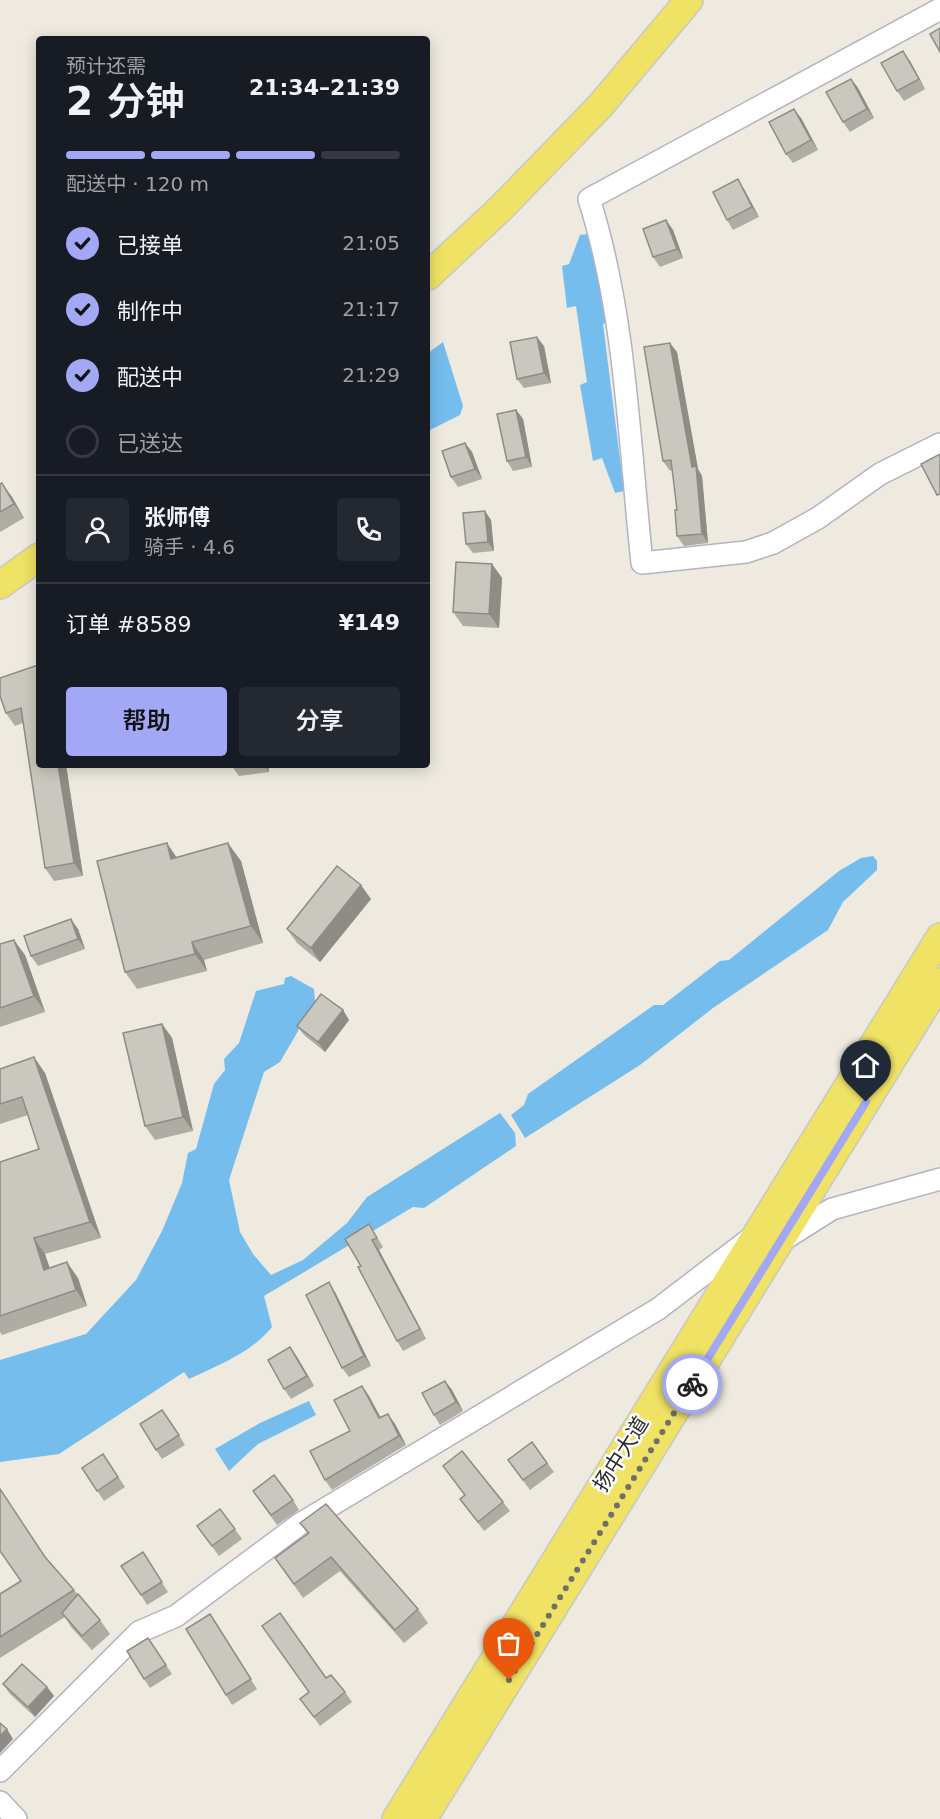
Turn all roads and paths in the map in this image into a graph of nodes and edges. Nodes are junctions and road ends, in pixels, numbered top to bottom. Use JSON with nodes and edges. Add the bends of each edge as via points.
{"nodes":[{"id":1,"x":689,"y":0,"type":"edge"},
{"id":2,"x":940,"y":9,"type":"edge"},
{"id":3,"x":430,"y":274,"type":"edge"},
{"id":4,"x":940,"y":444,"type":"edge"},
{"id":5,"x":36,"y":559,"type":"edge"},
{"id":6,"x":0,"y":585,"type":"edge"},
{"id":7,"x":940,"y":937,"type":"edge"},
{"id":8,"x":940,"y":982,"type":"edge"},
{"id":9,"x":940,"y":1179,"type":"edge"},
{"id":10,"x":768,"y":1238,"type":"junction"},
{"id":11,"x":0,"y":1771,"type":"edge"},
{"id":12,"x":0,"y":1802,"type":"edge"},
{"id":13,"x":16,"y":1819,"type":"edge"},
{"id":14,"x":396,"y":1819,"type":"edge"},
{"id":15,"x":423,"y":1819,"type":"edge"}],
"edges":[{"from":1,"to":3,"type":"main road","via":[[600,106]]},
{"from":2,"to":4,"type":"street","via":[[589,199],[603,243],[616,317],[642,563],[746,552],[773,543],[818,518],[880,474]]},
{"from":5,"to":6,"type":"main road"},
{"from":7,"to":10,"type":"main road","name":"扬中大道"},
{"from":8,"to":10,"type":"main road","name":"扬中大道"},
{"from":9,"to":10,"type":"street","via":[[832,1209]]},
{"from":10,"to":11,"type":"street","via":[[658,1309],[300,1524],[176,1616],[139,1632]]},
{"from":10,"to":14,"type":"main road","name":"扬中大道"},
{"from":10,"to":15,"type":"main road","name":"扬中大道"},
{"from":12,"to":13,"type":"street"}]}
